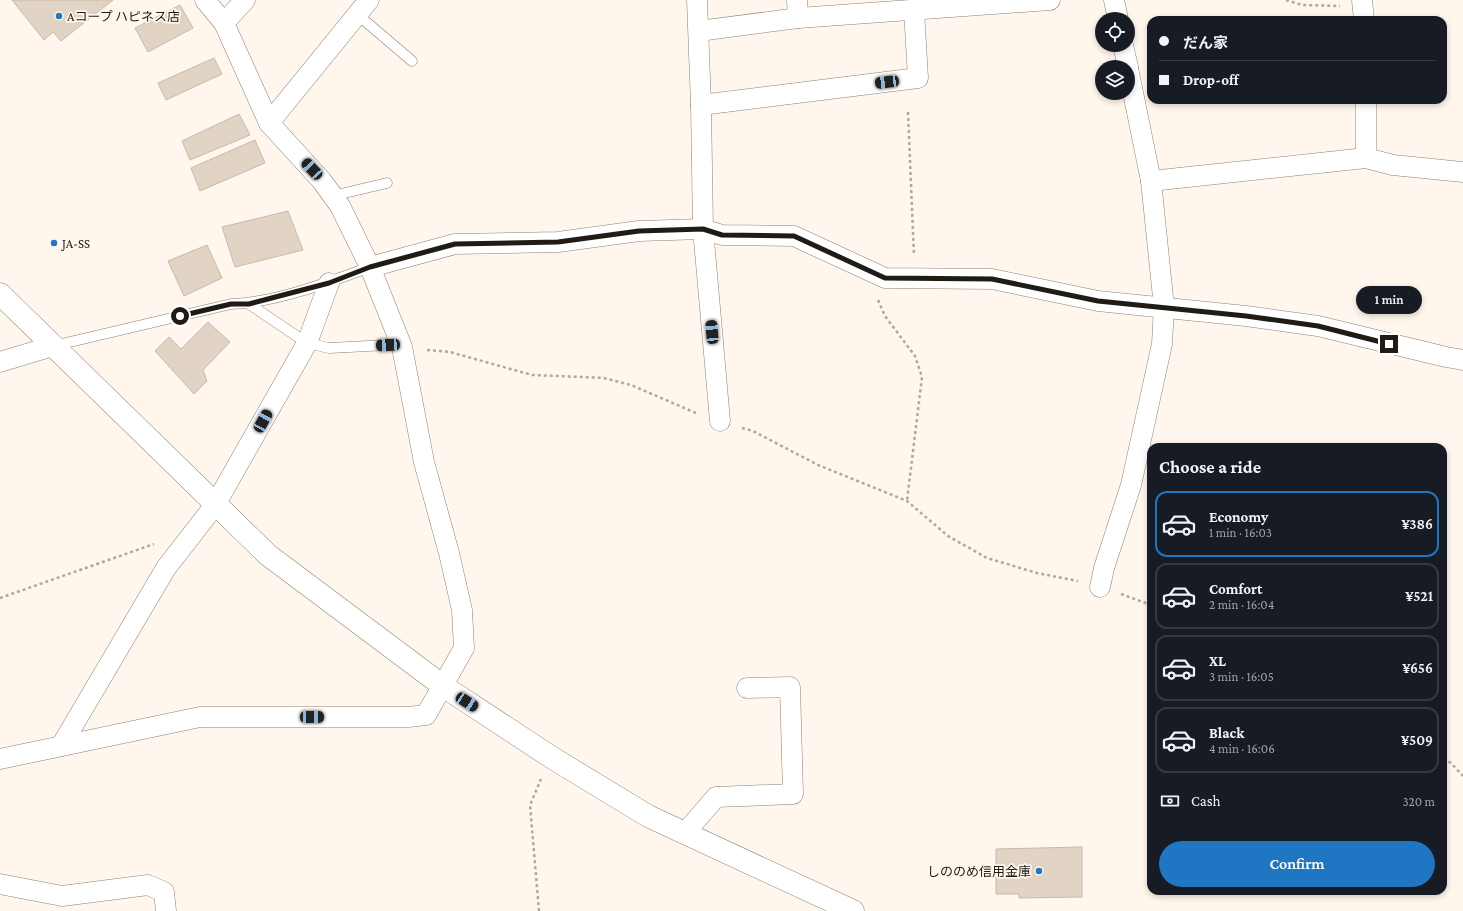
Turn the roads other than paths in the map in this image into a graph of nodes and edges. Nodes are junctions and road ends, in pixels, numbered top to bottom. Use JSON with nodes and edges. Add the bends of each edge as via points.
{"nodes":[{"id":1,"x":205,"y":0,"type":"edge"},
{"id":2,"x":245,"y":0,"type":"edge"},
{"id":3,"x":697,"y":0,"type":"edge"},
{"id":4,"x":1050,"y":0,"type":"edge"},
{"id":5,"x":1114,"y":0,"type":"edge"},
{"id":6,"x":364,"y":8,"type":"edge"},
{"id":7,"x":797,"y":9,"type":"edge"},
{"id":8,"x":914,"y":10,"type":"junction"},
{"id":9,"x":1117,"y":12,"type":"edge"},
{"id":10,"x":224,"y":23,"type":"junction"},
{"id":11,"x":699,"y":31,"type":"junction"},
{"id":12,"x":412,"y":60,"type":"dead end"},
{"id":13,"x":1135,"y":100,"type":"edge"},
{"id":14,"x":701,"y":104,"type":"junction"},
{"id":15,"x":1366,"y":104,"type":"edge"},
{"id":16,"x":269,"y":123,"type":"junction"},
{"id":17,"x":1366,"y":158,"type":"junction"},
{"id":18,"x":1463,"y":172,"type":"edge"},
{"id":19,"x":1151,"y":180,"type":"junction"},
{"id":20,"x":387,"y":183,"type":"dead end"},
{"id":21,"x":332,"y":196,"type":"junction"},
{"id":22,"x":703,"y":229,"type":"junction"},
{"id":23,"x":370,"y":267,"type":"junction"},
{"id":24,"x":329,"y":283,"type":"junction"},
{"id":25,"x":0,"y":294,"type":"edge"},
{"id":26,"x":249,"y":304,"type":"junction"},
{"id":27,"x":1164,"y":307,"type":"junction"},
{"id":28,"x":307,"y":343,"type":"junction"},
{"id":29,"x":53,"y":346,"type":"junction"},
{"id":30,"x":402,"y":347,"type":"junction"},
{"id":31,"x":1463,"y":360,"type":"edge"},
{"id":32,"x":0,"y":362,"type":"edge"},
{"id":33,"x":720,"y":422,"type":"road end"},
{"id":34,"x":215,"y":505,"type":"junction"},
{"id":35,"x":1100,"y":587,"type":"road end"},
{"id":36,"x":443,"y":686,"type":"junction"},
{"id":37,"x":747,"y":688,"type":"dead end"},
{"id":38,"x":61,"y":746,"type":"junction"},
{"id":39,"x":0,"y":759,"type":"edge"},
{"id":40,"x":685,"y":833,"type":"junction"},
{"id":41,"x":0,"y":884,"type":"edge"},
{"id":42,"x":166,"y":911,"type":"edge"},
{"id":43,"x":853,"y":911,"type":"edge"}],
"edges":[{"from":1,"to":10,"type":"street"},
{"from":2,"to":10,"type":"street"},
{"from":3,"to":11,"type":"street"},
{"from":4,"to":8,"type":"street"},
{"from":5,"to":9,"type":"street"},
{"from":6,"to":12,"type":"lane"},
{"from":6,"to":16,"type":"street"},
{"from":7,"to":8,"type":"street"},
{"from":7,"to":11,"type":"street"},
{"from":8,"to":14,"type":"street","via":[[918,78]]},
{"from":10,"to":16,"type":"street"},
{"from":11,"to":14,"type":"street"},
{"from":13,"to":19,"type":"street"},
{"from":14,"to":22,"type":"street"},
{"from":15,"to":17,"type":"street"},
{"from":16,"to":21,"type":"street","via":[[322,181]]},
{"from":17,"to":18,"type":"street","via":[[1393,165]]},
{"from":17,"to":19,"type":"street"},
{"from":19,"to":27,"type":"street"},
{"from":20,"to":21,"type":"lane"},
{"from":21,"to":23,"type":"street","via":[[340,206]]},
{"from":22,"to":23,"type":"street","via":[[639,231],[558,242],[455,244]]},
{"from":22,"to":27,"type":"street","via":[[722,235],[794,236],[885,278],[992,279],[1098,301]]},
{"from":22,"to":33,"type":"street"},
{"from":23,"to":24,"type":"lane"},
{"from":23,"to":30,"type":"street"},
{"from":24,"to":26,"type":"lane"},
{"from":24,"to":28,"type":"street"},
{"from":25,"to":29,"type":"street"},
{"from":26,"to":28,"type":"lane"},
{"from":26,"to":29,"type":"lane","via":[[231,304]]},
{"from":27,"to":31,"type":"street","via":[[1318,326]]},
{"from":27,"to":35,"type":"street","via":[[1162,344],[1131,485]]},
{"from":28,"to":30,"type":"lane","via":[[329,348],[388,345]]},
{"from":28,"to":34,"type":"street"},
{"from":29,"to":32,"type":"street"},
{"from":29,"to":34,"type":"street"},
{"from":30,"to":36,"type":"street","via":[[424,462],[462,610],[464,648]]},
{"from":34,"to":36,"type":"street","via":[[268,555]]},
{"from":34,"to":38,"type":"street","via":[[166,568]]},
{"from":36,"to":38,"type":"street","via":[[426,714],[408,718],[200,717]]},
{"from":36,"to":40,"type":"street","via":[[551,757],[648,816]]},
{"from":37,"to":40,"type":"street","via":[[790,687],[793,794],[716,797]]},
{"from":38,"to":39,"type":"street"},
{"from":40,"to":43,"type":"street"},
{"from":41,"to":42,"type":"street","via":[[62,896],[148,885],[164,892]]}]}
